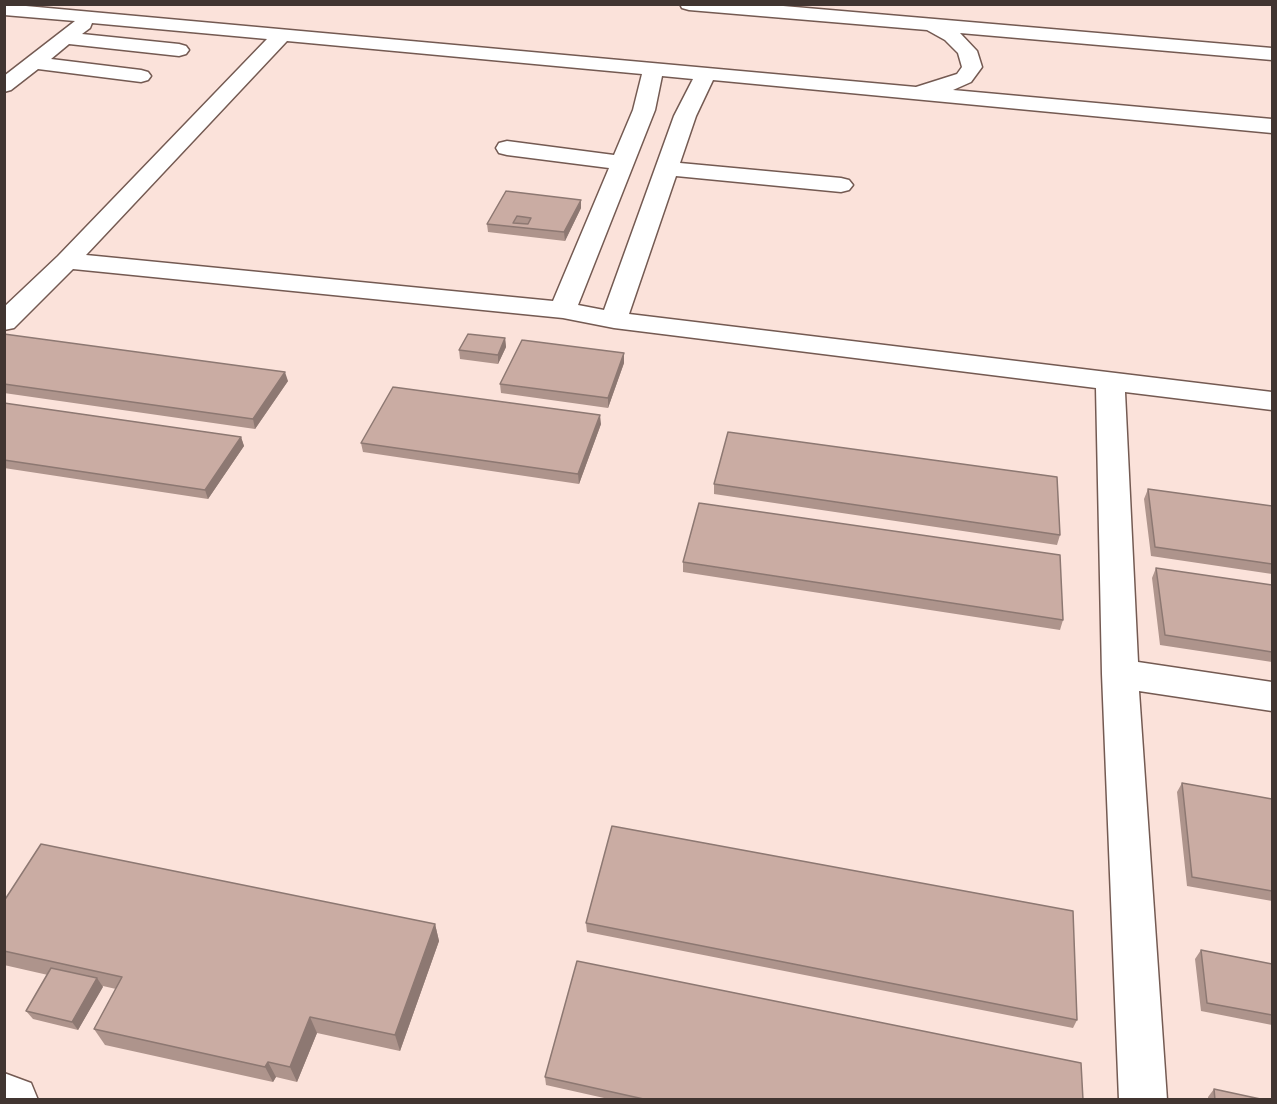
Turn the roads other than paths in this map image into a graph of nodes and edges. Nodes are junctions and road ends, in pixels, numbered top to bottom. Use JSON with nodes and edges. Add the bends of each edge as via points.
{"nodes":[{"id":1,"x":689,"y":4,"type":"edge"},
{"id":2,"x":721,"y":6,"type":"edge"},
{"id":3,"x":4,"y":9,"type":"edge"},
{"id":4,"x":58,"y":10,"type":"edge"},
{"id":5,"x":91,"y":17,"type":"junction"},
{"id":6,"x":929,"y":24,"type":"junction"},
{"id":7,"x":282,"y":35,"type":"junction"},
{"id":8,"x":65,"y":38,"type":"junction"},
{"id":9,"x":179,"y":50,"type":"dead end"},
{"id":10,"x":1272,"y":54,"type":"edge"},
{"id":11,"x":34,"y":63,"type":"junction"},
{"id":12,"x":653,"y":70,"type":"junction"},
{"id":13,"x":705,"y":75,"type":"junction"},
{"id":14,"x":141,"y":76,"type":"dead end"},
{"id":15,"x":4,"y":86,"type":"edge"},
{"id":16,"x":911,"y":93,"type":"junction"},
{"id":17,"x":1272,"y":126,"type":"edge"},
{"id":18,"x":507,"y":148,"type":"dead end"},
{"id":19,"x":622,"y":164,"type":"junction"},
{"id":20,"x":666,"y":168,"type":"junction"},
{"id":21,"x":841,"y":185,"type":"dead end"},
{"id":22,"x":68,"y":261,"type":"junction"},
{"id":23,"x":563,"y":310,"type":"junction"},
{"id":24,"x":614,"y":320,"type":"junction"},
{"id":25,"x":4,"y":322,"type":"edge"},
{"id":26,"x":1110,"y":381,"type":"junction"},
{"id":27,"x":1272,"y":401,"type":"edge"},
{"id":28,"x":1120,"y":674,"type":"junction"},
{"id":29,"x":1272,"y":696,"type":"edge"},
{"id":30,"x":4,"y":1097,"type":"edge"},
{"id":31,"x":14,"y":1100,"type":"edge"},
{"id":32,"x":1143,"y":1100,"type":"edge"}],
"edges":[{"from":1,"to":2,"type":"street"},
{"from":2,"to":6,"type":"street"},
{"from":3,"to":4,"type":"street"},
{"from":4,"to":5,"type":"street"},
{"from":5,"to":7,"type":"street"},
{"from":5,"to":8,"type":"street"},
{"from":6,"to":10,"type":"street"},
{"from":6,"to":16,"type":"street","via":[[952,36],[967,51],[972,66],[964,78],[955,82]]},
{"from":7,"to":12,"type":"street"},
{"from":7,"to":22,"type":"street"},
{"from":8,"to":9,"type":"street"},
{"from":8,"to":11,"type":"street"},
{"from":11,"to":14,"type":"street"},
{"from":11,"to":15,"type":"street"},
{"from":12,"to":13,"type":"street"},
{"from":12,"to":19,"type":"street","via":[[644,110]]},
{"from":13,"to":16,"type":"street"},
{"from":13,"to":20,"type":"street"},
{"from":16,"to":17,"type":"street"},
{"from":18,"to":19,"type":"street"},
{"from":19,"to":20,"type":"street"},
{"from":19,"to":23,"type":"street"},
{"from":20,"to":21,"type":"street"},
{"from":20,"to":24,"type":"street"},
{"from":22,"to":23,"type":"street"},
{"from":22,"to":25,"type":"street"},
{"from":23,"to":24,"type":"street"},
{"from":24,"to":26,"type":"street"},
{"from":26,"to":27,"type":"street"},
{"from":26,"to":28,"type":"street"},
{"from":28,"to":29,"type":"street"},
{"from":28,"to":32,"type":"street"},
{"from":30,"to":31,"type":"street"}]}
